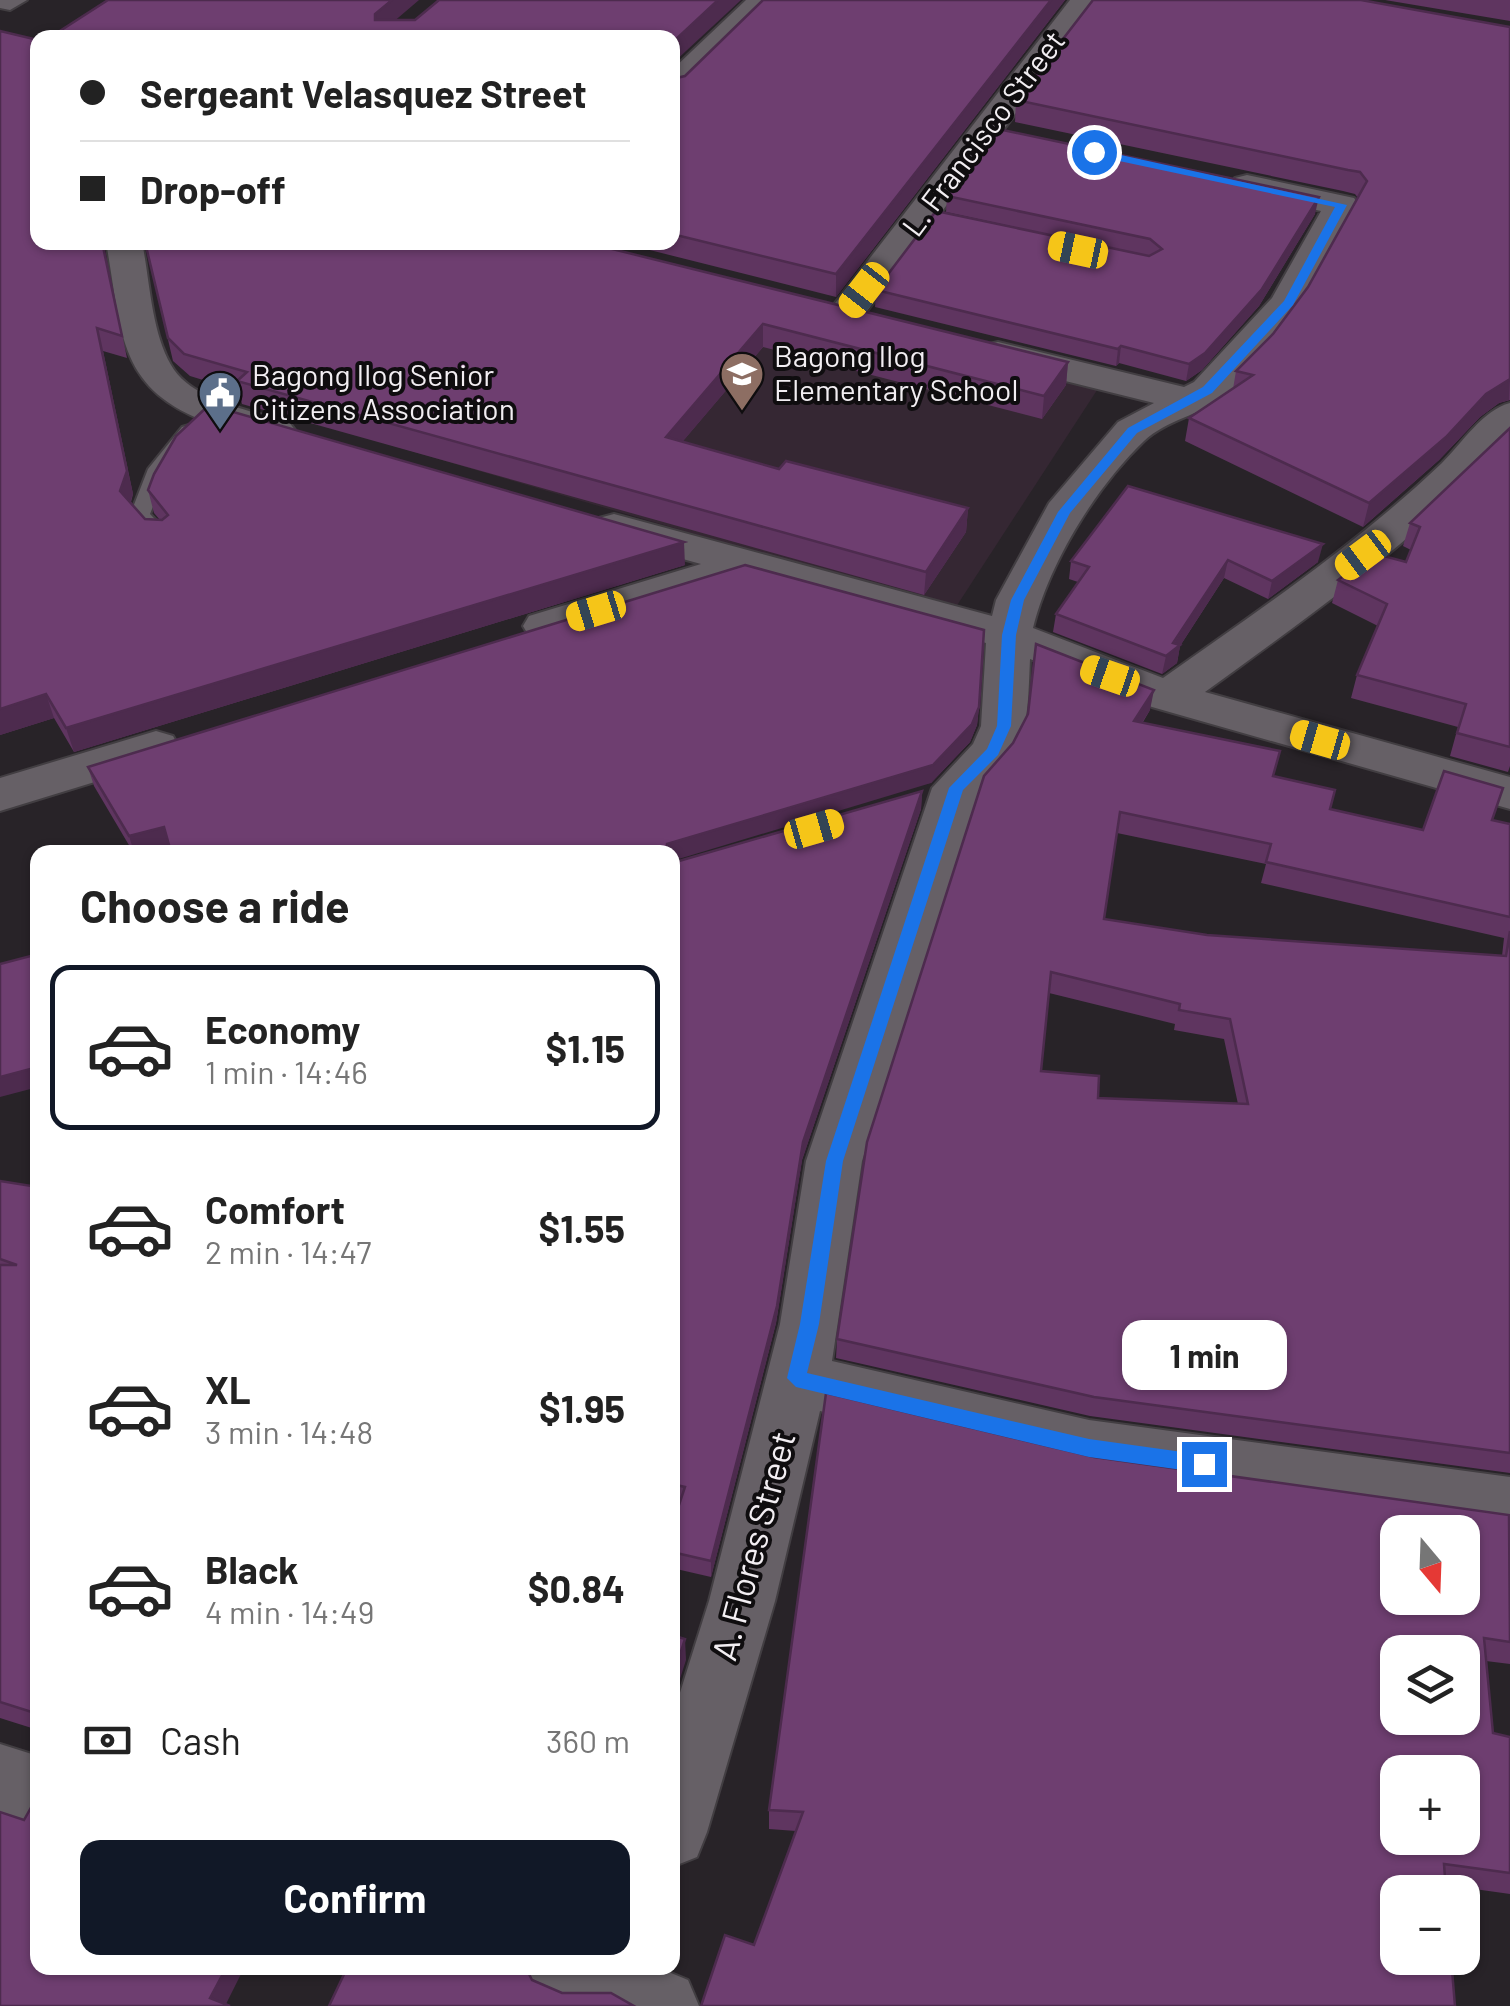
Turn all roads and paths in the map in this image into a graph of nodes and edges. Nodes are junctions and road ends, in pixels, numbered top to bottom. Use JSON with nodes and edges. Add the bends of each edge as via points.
{"nodes":[{"id":1,"x":20,"y":0,"type":"edge"},
{"id":2,"x":763,"y":0,"type":"edge"},
{"id":3,"x":1086,"y":0,"type":"edge"},
{"id":4,"x":0,"y":4,"type":"edge"},
{"id":5,"x":680,"y":78,"type":"edge"},
{"id":6,"x":988,"y":130,"type":"junction"},
{"id":7,"x":1025,"y":138,"type":"edge"},
{"id":8,"x":1211,"y":178,"type":"edge"},
{"id":9,"x":126,"y":250,"type":"edge"},
{"id":10,"x":883,"y":324,"type":"edge"},
{"id":11,"x":956,"y":342,"type":"edge"},
{"id":12,"x":1186,"y":399,"type":"junction"},
{"id":13,"x":211,"y":411,"type":"junction"},
{"id":14,"x":1510,"y":415,"type":"edge"},
{"id":15,"x":304,"y":438,"type":"edge"},
{"id":16,"x":582,"y":518,"type":"edge"},
{"id":17,"x":161,"y":536,"type":"edge"},
{"id":18,"x":744,"y":565,"type":"junction"},
{"id":19,"x":1009,"y":635,"type":"junction"},
{"id":20,"x":496,"y":642,"type":"edge"},
{"id":21,"x":1168,"y":697,"type":"junction"},
{"id":22,"x":191,"y":736,"type":"edge"},
{"id":23,"x":1510,"y":793,"type":"edge"},
{"id":24,"x":0,"y":796,"type":"edge"},
{"id":25,"x":796,"y":1378,"type":"junction"},
{"id":26,"x":1510,"y":1506,"type":"edge"},
{"id":27,"x":0,"y":1778,"type":"edge"},
{"id":28,"x":30,"y":1788,"type":"edge"},
{"id":29,"x":680,"y":1806,"type":"edge"}],
"edges":[{"from":1,"to":4,"type":"lane"},
{"from":2,"to":5,"type":"street"},
{"from":3,"to":6,"type":"street","name":"L. Francisco Street"},
{"from":6,"to":7,"type":"street"},
{"from":6,"to":10,"type":"street","name":"L. Francisco Street","via":[[932,218],[827,310]]},
{"from":8,"to":12,"type":"street","name":"A. Flores Street","via":[[1342,205],[1288,303],[1208,390]]},
{"from":9,"to":13,"type":"street","via":[[152,367]]},
{"from":11,"to":12,"type":"street"},
{"from":12,"to":19,"type":"street","name":"A. Flores Street","via":[[1132,430],[1064,512],[1018,600]]},
{"from":13,"to":15,"type":"street"},
{"from":13,"to":17,"type":"lane","via":[[162,457],[149,482],[140,515]]},
{"from":14,"to":21,"type":"street","via":[[1389,536]]},
{"from":16,"to":18,"type":"street"},
{"from":18,"to":19,"type":"street"},
{"from":18,"to":20,"type":"street"},
{"from":19,"to":21,"type":"street"},
{"from":19,"to":25,"type":"street","name":"A. Flores Street","via":[[1004,726],[993,752],[946,791],[834,1161]]},
{"from":21,"to":23,"type":"street"},
{"from":22,"to":24,"type":"street"},
{"from":25,"to":26,"type":"street","via":[[1089,1448]]},
{"from":25,"to":29,"type":"street","name":"A. Flores Street","via":[[742,1601]]},
{"from":27,"to":28,"type":"street"}]}
